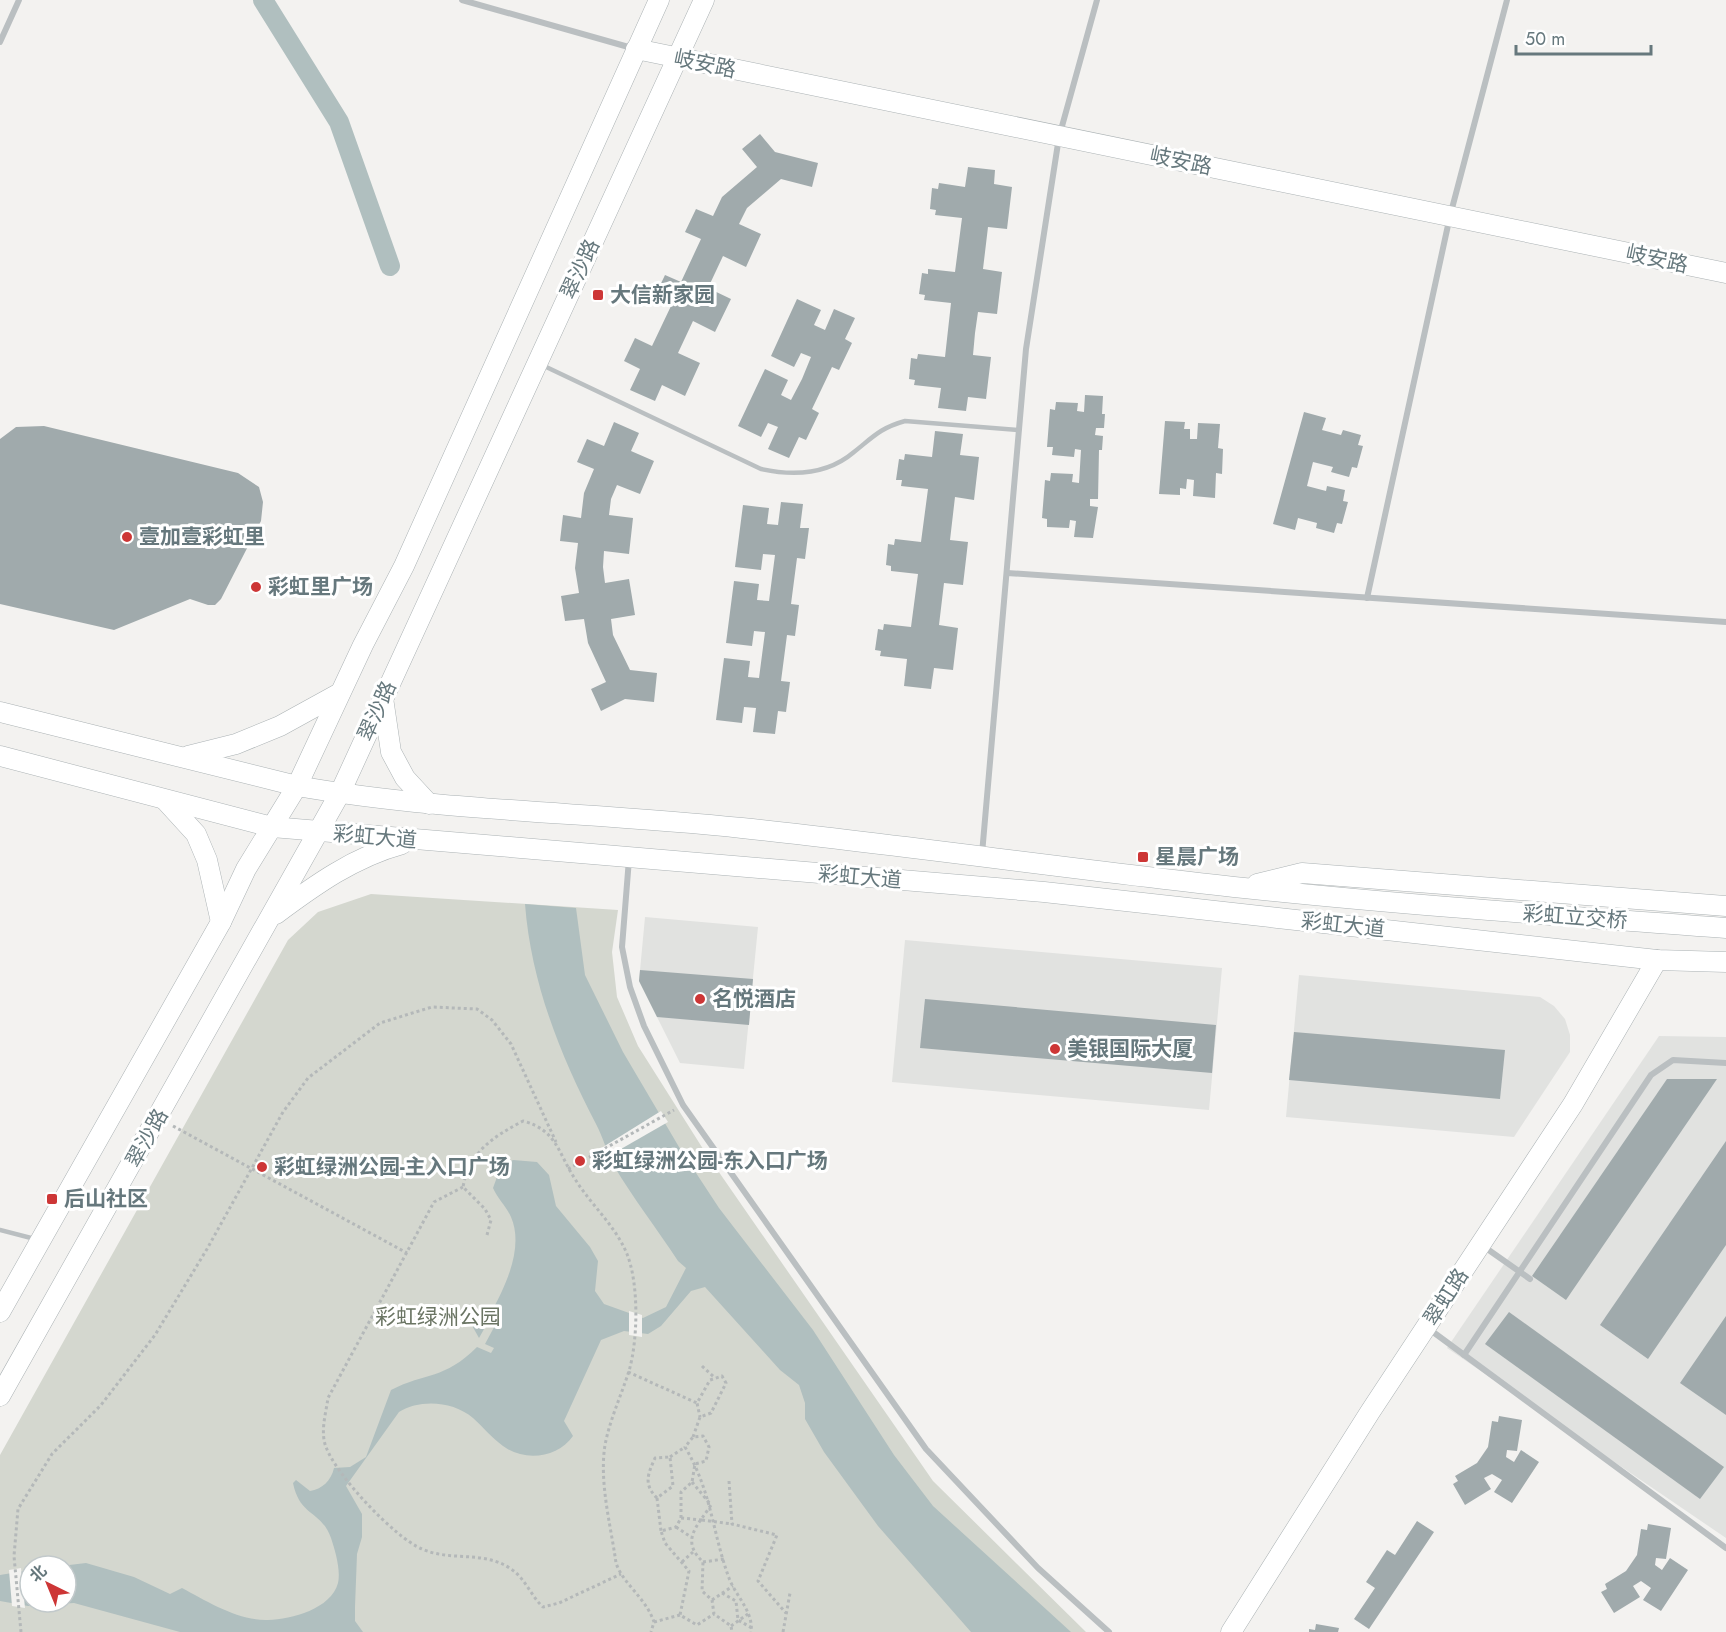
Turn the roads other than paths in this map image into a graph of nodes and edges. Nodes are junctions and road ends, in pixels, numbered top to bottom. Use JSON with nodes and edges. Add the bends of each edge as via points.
{"nodes":[{"id":1,"x":19,"y":0,"type":"edge"},
{"id":2,"x":462,"y":0,"type":"edge"},
{"id":3,"x":658,"y":0,"type":"edge"},
{"id":4,"x":704,"y":0,"type":"edge"},
{"id":5,"x":1097,"y":0,"type":"edge"},
{"id":6,"x":1507,"y":0,"type":"edge"},
{"id":7,"x":0,"y":42,"type":"edge"},
{"id":8,"x":636,"y":49,"type":"junction"},
{"id":9,"x":677,"y":58,"type":"junction"},
{"id":10,"x":1059,"y":137,"type":"junction"},
{"id":11,"x":1450,"y":216,"type":"junction"},
{"id":12,"x":1726,"y":273,"type":"edge"},
{"id":13,"x":537,"y":363,"type":"junction"},
{"id":14,"x":1019,"y":430,"type":"junction"},
{"id":15,"x":1006,"y":573,"type":"junction"},
{"id":16,"x":1367,"y":598,"type":"junction"},
{"id":17,"x":1726,"y":622,"type":"edge"},
{"id":18,"x":340,"y":693,"type":"junction"},
{"id":19,"x":383,"y":698,"type":"junction"},
{"id":20,"x":0,"y":712,"type":"edge"},
{"id":21,"x":0,"y":756,"type":"edge"},
{"id":22,"x":183,"y":757,"type":"junction"},
{"id":23,"x":297,"y":786,"type":"junction"},
{"id":24,"x":340,"y":793,"type":"junction"},
{"id":25,"x":165,"y":800,"type":"junction"},
{"id":26,"x":429,"y":804,"type":"junction"},
{"id":27,"x":272,"y":827,"type":"junction"},
{"id":28,"x":320,"y":832,"type":"junction"},
{"id":29,"x":414,"y":841,"type":"junction"},
{"id":30,"x":981,"y":855,"type":"junction"},
{"id":31,"x":629,"y":858,"type":"junction"},
{"id":32,"x":1242,"y":888,"type":"junction"},
{"id":33,"x":1423,"y":905,"type":"joint"},
{"id":34,"x":1726,"y":906,"type":"edge"},
{"id":35,"x":269,"y":919,"type":"junction"},
{"id":36,"x":221,"y":922,"type":"junction"},
{"id":37,"x":1726,"y":928,"type":"edge"},
{"id":38,"x":1657,"y":960,"type":"junction"},
{"id":39,"x":1726,"y":962,"type":"edge"},
{"id":40,"x":1726,"y":1063,"type":"edge"},
{"id":41,"x":0,"y":1230,"type":"edge"},
{"id":42,"x":42,"y":1240,"type":"junction"},
{"id":43,"x":1480,"y":1244,"type":"junction"},
{"id":44,"x":1518,"y":1272,"type":"junction"},
{"id":45,"x":1530,"y":1280,"type":"dead end"},
{"id":46,"x":0,"y":1312,"type":"edge"},
{"id":47,"x":1426,"y":1327,"type":"junction"},
{"id":48,"x":1464,"y":1355,"type":"junction"},
{"id":49,"x":0,"y":1395,"type":"edge"},
{"id":50,"x":1726,"y":1548,"type":"edge"},
{"id":51,"x":1109,"y":1632,"type":"edge"},
{"id":52,"x":1231,"y":1632,"type":"edge"}],
"edges":[{"from":1,"to":7,"type":"street"},
{"from":2,"to":8,"type":"street"},
{"from":3,"to":8,"type":"main road","name":"翠沙路"},
{"from":4,"to":9,"type":"main road","name":"翠沙路"},
{"from":5,"to":10,"type":"street"},
{"from":6,"to":11,"type":"street"},
{"from":8,"to":9,"type":"main road","name":"岐安路"},
{"from":8,"to":18,"type":"main road","name":"翠沙路","via":[[404,566]]},
{"from":9,"to":10,"type":"main road","name":"岐安路"},
{"from":9,"to":13,"type":"main road","name":"翠沙路"},
{"from":10,"to":11,"type":"main road","name":"岐安路"},
{"from":10,"to":14,"type":"street","via":[[1026,349]]},
{"from":11,"to":12,"type":"main road","name":"岐安路"},
{"from":11,"to":16,"type":"street"},
{"from":13,"to":14,"type":"lane","via":[[761,469],[784,474],[809,473],[832,466],[887,426],[905,421]]},
{"from":13,"to":19,"type":"main road","name":"翠沙路"},
{"from":14,"to":15,"type":"street"},
{"from":15,"to":16,"type":"street"},
{"from":15,"to":30,"type":"street"},
{"from":16,"to":17,"type":"street"},
{"from":18,"to":22,"type":"main road","via":[[280,726],[236,744]]},
{"from":18,"to":23,"type":"main road","name":"翠沙路"},
{"from":19,"to":24,"type":"main road","name":"翠沙路"},
{"from":19,"to":26,"type":"main road","via":[[390,752],[405,778]]},
{"from":20,"to":22,"type":"main road","name":"彩虹大道"},
{"from":21,"to":25,"type":"main road","name":"彩虹大道"},
{"from":22,"to":23,"type":"main road","name":"彩虹大道"},
{"from":23,"to":24,"type":"main road","name":"彩虹大道"},
{"from":23,"to":27,"type":"main road","name":"翠沙路"},
{"from":24,"to":26,"type":"main road","name":"彩虹大道"},
{"from":24,"to":28,"type":"main road","name":"翠沙路"},
{"from":25,"to":27,"type":"main road","name":"彩虹大道"},
{"from":25,"to":36,"type":"main road","via":[[196,834],[207,860]]},
{"from":26,"to":30,"type":"main road","name":"彩虹大道","via":[[737,827]]},
{"from":27,"to":28,"type":"main road","name":"彩虹大道"},
{"from":27,"to":36,"type":"main road","name":"翠沙路","via":[[246,869]]},
{"from":28,"to":29,"type":"main road","name":"彩虹大道"},
{"from":28,"to":35,"type":"main road","name":"翠沙路"},
{"from":29,"to":31,"type":"main road","name":"彩虹大道"},
{"from":29,"to":35,"type":"main road","via":[[378,851],[325,877]]},
{"from":30,"to":32,"type":"main road","name":"彩虹大道"},
{"from":31,"to":38,"type":"main road","name":"彩虹大道","via":[[1044,892]]},
{"from":31,"to":51,"type":"street","via":[[622,947],[630,987],[682,1105],[926,1449],[1038,1568]]},
{"from":32,"to":33,"type":"main road","name":"彩虹大道"},
{"from":32,"to":34,"type":"main road","via":[[1302,873]]},
{"from":33,"to":37,"type":"main road","name":"彩虹立交桥"},
{"from":35,"to":49,"type":"main road","name":"翠沙路"},
{"from":36,"to":42,"type":"main road","name":"翠沙路"},
{"from":38,"to":39,"type":"main road","name":"彩虹大道"},
{"from":38,"to":43,"type":"main road","name":"翠虹路","via":[[1573,1104]]},
{"from":40,"to":44,"type":"street","via":[[1672,1060],[1651,1075]]},
{"from":41,"to":42,"type":"lane"},
{"from":42,"to":46,"type":"main road","name":"翠沙路"},
{"from":43,"to":44,"type":"street"},
{"from":43,"to":47,"type":"main road","name":"翠虹路"},
{"from":44,"to":45,"type":"street"},
{"from":44,"to":48,"type":"street"},
{"from":47,"to":48,"type":"street"},
{"from":47,"to":52,"type":"main road","name":"翠虹路"},
{"from":48,"to":50,"type":"street"}]}
